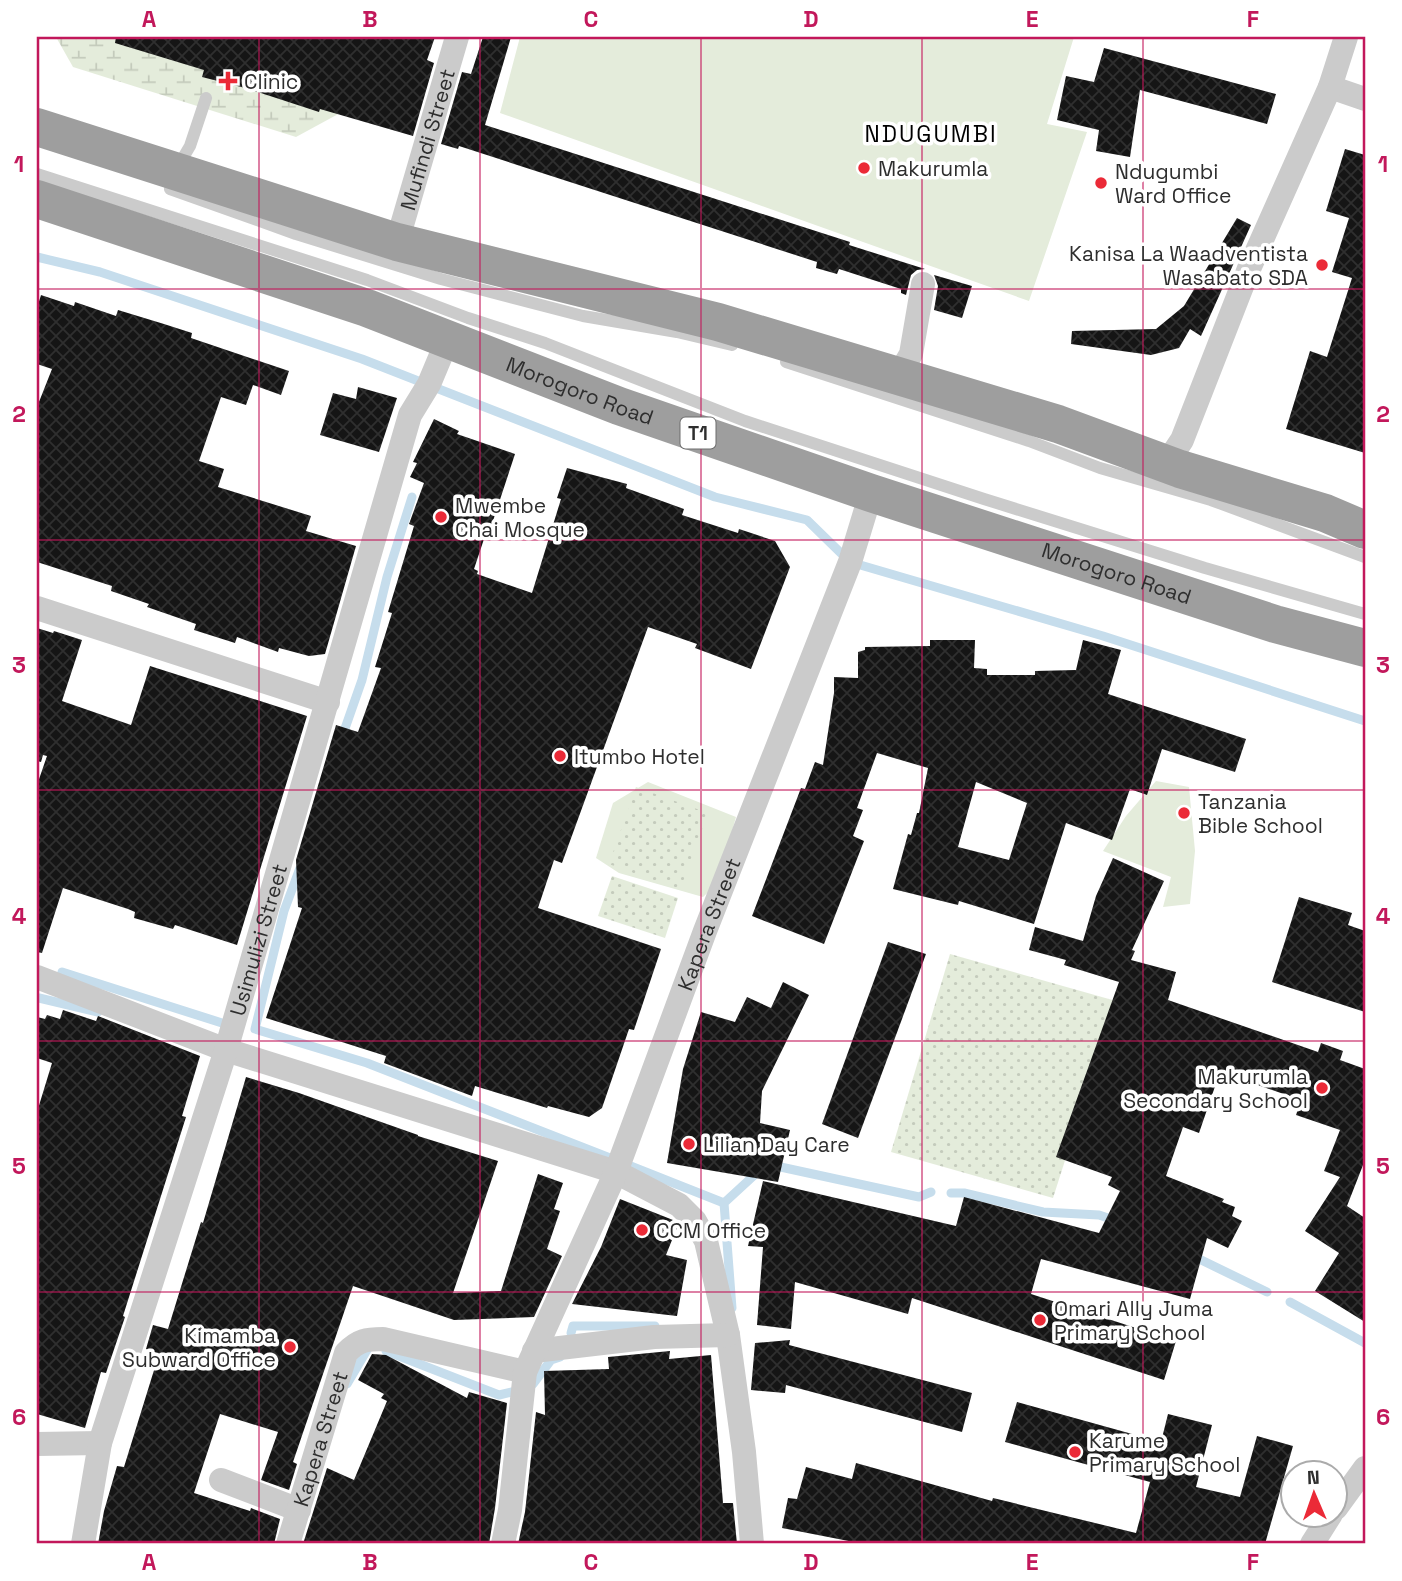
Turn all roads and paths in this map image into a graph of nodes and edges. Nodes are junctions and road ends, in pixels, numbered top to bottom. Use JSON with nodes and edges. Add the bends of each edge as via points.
{"nodes":[{"id":1,"x":457,"y":37,"type":"edge"},
{"id":2,"x":1346,"y":37,"type":"edge"},
{"id":3,"x":1330,"y":87,"type":"junction"},
{"id":4,"x":206,"y":98,"type":"dead end"},
{"id":5,"x":1365,"y":99,"type":"edge"},
{"id":6,"x":37,"y":127,"type":"edge"},
{"id":7,"x":37,"y":174,"type":"edge"},
{"id":8,"x":168,"y":179,"type":"junction"},
{"id":9,"x":37,"y":199,"type":"edge"},
{"id":10,"x":397,"y":242,"type":"junction"},
{"id":11,"x":923,"y":284,"type":"dead end"},
{"id":12,"x":447,"y":341,"type":"junction"},
{"id":13,"x":739,"y":347,"type":"dead end"},
{"id":14,"x":778,"y":360,"type":"dead end"},
{"id":15,"x":898,"y":376,"type":"junction"},
{"id":16,"x":1166,"y":464,"type":"junction"},
{"id":17,"x":871,"y":493,"type":"junction"},
{"id":18,"x":1365,"y":530,"type":"edge"},
{"id":19,"x":1365,"y":557,"type":"edge"},
{"id":20,"x":37,"y":608,"type":"edge"},
{"id":21,"x":1365,"y":614,"type":"edge"},
{"id":22,"x":1365,"y":648,"type":"edge"},
{"id":23,"x":328,"y":702,"type":"junction"},
{"id":24,"x":37,"y":977,"type":"edge"},
{"id":25,"x":226,"y":1050,"type":"junction"},
{"id":26,"x":616,"y":1172,"type":"junction"},
{"id":27,"x":728,"y":1335,"type":"junction"},
{"id":28,"x":530,"y":1362,"type":"junction"},
{"id":29,"x":100,"y":1443,"type":"junction"},
{"id":30,"x":37,"y":1444,"type":"edge"},
{"id":31,"x":1365,"y":1468,"type":"edge"},
{"id":32,"x":221,"y":1480,"type":"dead end"},
{"id":33,"x":1350,"y":1488,"type":"edge"},
{"id":34,"x":299,"y":1510,"type":"junction"},
{"id":35,"x":1322,"y":1528,"type":"edge"},
{"id":36,"x":83,"y":1544,"type":"edge"},
{"id":37,"x":288,"y":1544,"type":"edge"},
{"id":38,"x":503,"y":1544,"type":"edge"},
{"id":39,"x":752,"y":1544,"type":"edge"},
{"id":40,"x":1312,"y":1544,"type":"edge"}],
"edges":[{"from":1,"to":10,"type":"street","name":"Mufindi Street"},
{"from":2,"to":3,"type":"street"},
{"from":3,"to":5,"type":"street"},
{"from":3,"to":16,"type":"street","via":[[1248,271],[1182,440]]},
{"from":4,"to":8,"type":"lane","via":[[190,146]]},
{"from":6,"to":8,"type":"highway"},
{"from":7,"to":21,"type":"lane","name":"Morogoro Road","via":[[367,280],[745,421],[1010,508]]},
{"from":8,"to":10,"type":"highway"},
{"from":8,"to":13,"type":"lane","via":[[296,234],[441,279],[583,316]]},
{"from":9,"to":12,"type":"highway","name":"Morogoro Road","number":"T1","via":[[367,308]]},
{"from":10,"to":15,"type":"highway","via":[[718,322]]},
{"from":11,"to":15,"type":"street","via":[[911,354]]},
{"from":12,"to":17,"type":"highway","name":"Morogoro Road","number":"T1"},
{"from":12,"to":23,"type":"street","name":"Usimulizi Street","via":[[410,415]]},
{"from":14,"to":19,"type":"lane","via":[[1029,440],[1100,468],[1211,500]]},
{"from":15,"to":16,"type":"highway","via":[[1058,424]]},
{"from":16,"to":18,"type":"highway","via":[[1325,513]]},
{"from":17,"to":22,"type":"highway","name":"Morogoro Road","number":"T1","via":[[1275,624]]},
{"from":17,"to":26,"type":"street","name":"Kapera Street","via":[[850,562]]},
{"from":20,"to":23,"type":"street"},
{"from":23,"to":25,"type":"street","name":"Usimulizi Street"},
{"from":24,"to":25,"type":"street"},
{"from":25,"to":26,"type":"street"},
{"from":25,"to":29,"type":"street","name":"Usimulizi Street"},
{"from":26,"to":27,"type":"street","via":[[679,1205],[695,1221],[706,1241]]},
{"from":26,"to":28,"type":"street","name":"Kapera Street"},
{"from":27,"to":28,"type":"street","via":[[654,1337]]},
{"from":27,"to":39,"type":"street"},
{"from":28,"to":34,"type":"street","name":"Kapera Street","via":[[383,1339],[365,1339],[353,1345],[346,1353]]},
{"from":28,"to":38,"type":"street"},
{"from":29,"to":30,"type":"street"},
{"from":29,"to":36,"type":"street","name":"Usimulizi Street"},
{"from":31,"to":33,"type":"street"},
{"from":32,"to":34,"type":"street"},
{"from":34,"to":37,"type":"street","name":"Kapera Street"},
{"from":35,"to":40,"type":"street"}]}
